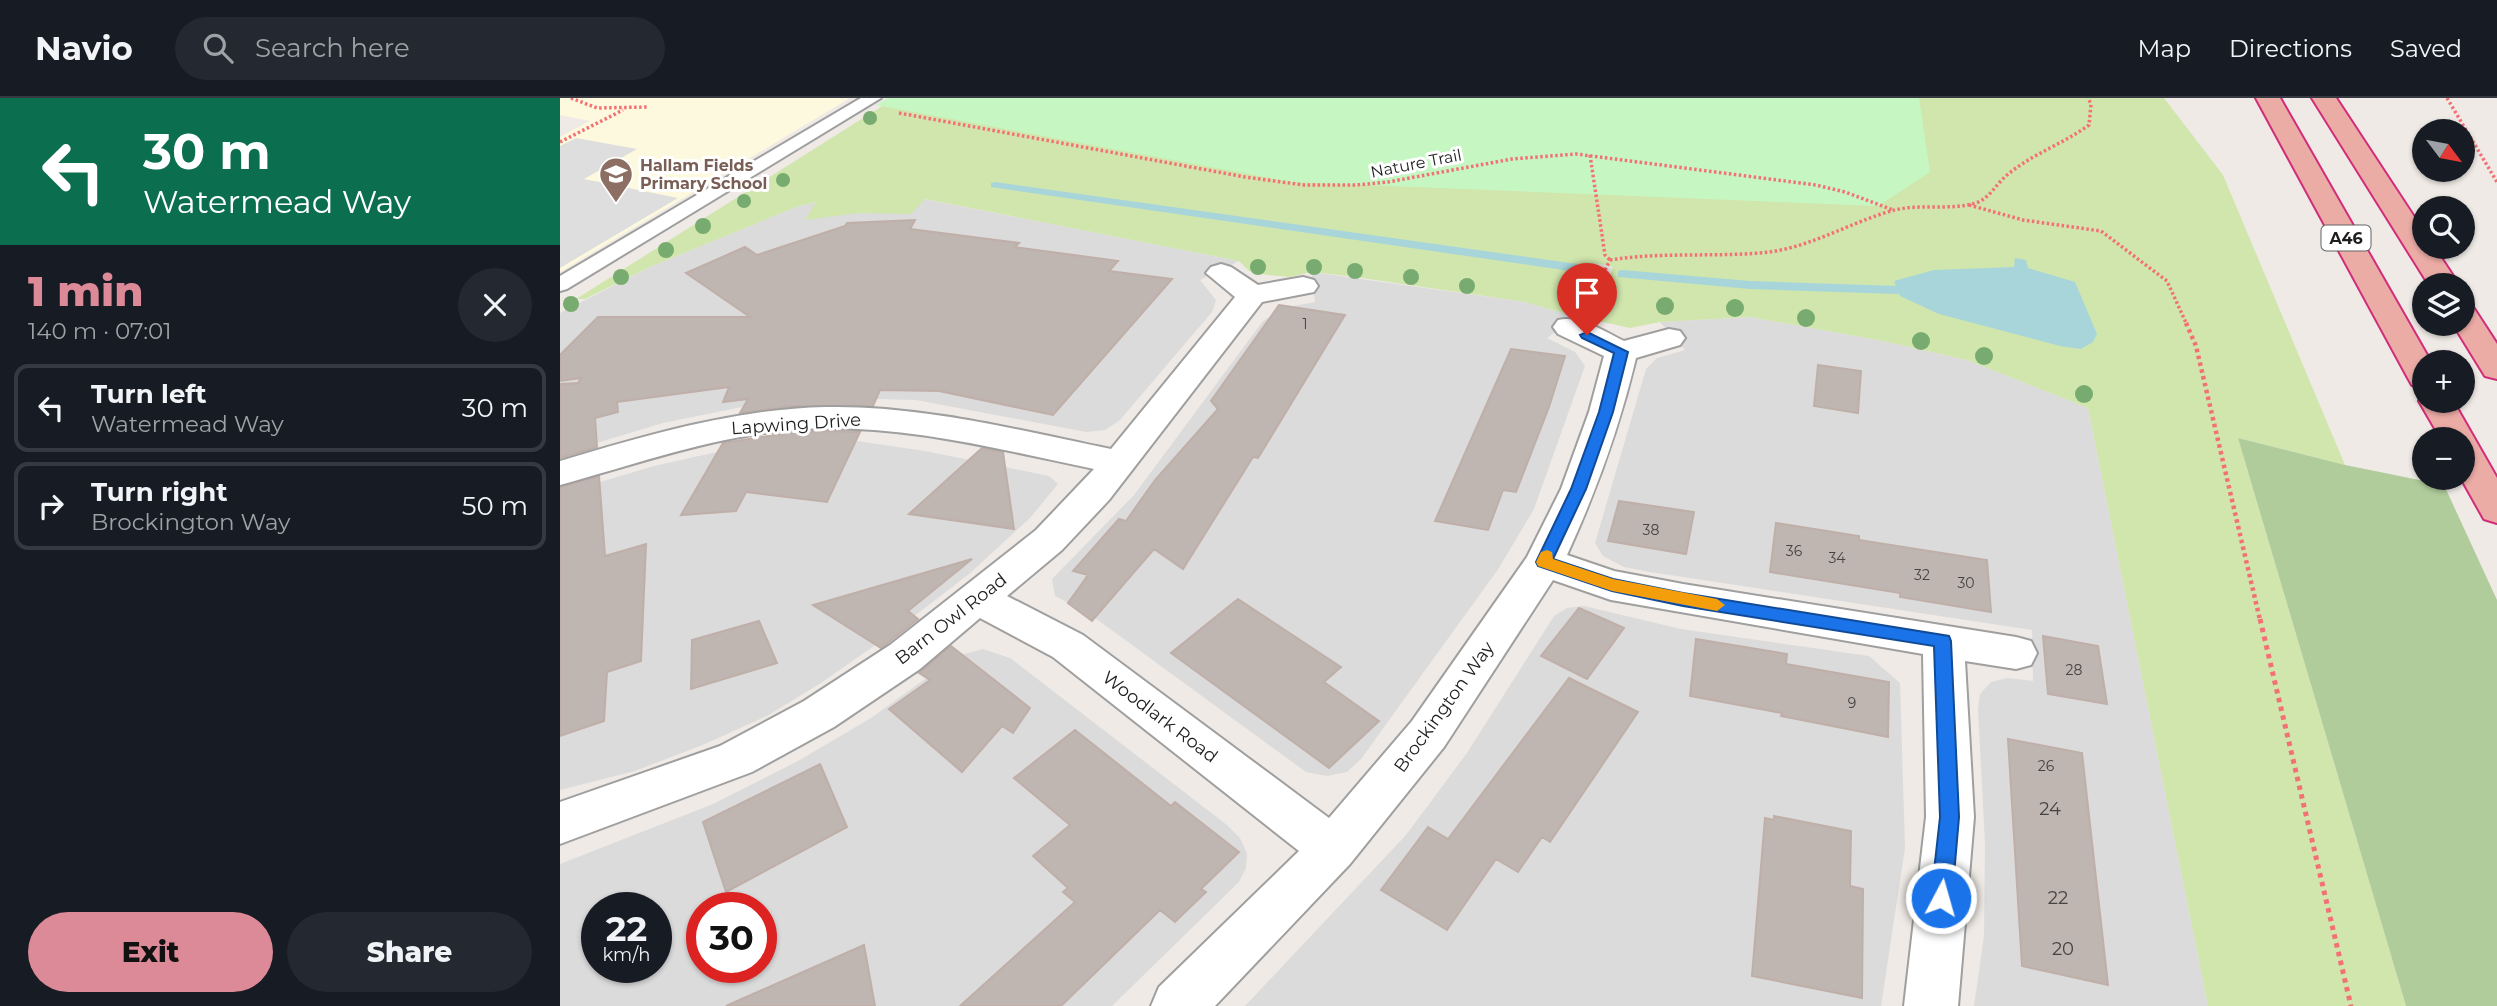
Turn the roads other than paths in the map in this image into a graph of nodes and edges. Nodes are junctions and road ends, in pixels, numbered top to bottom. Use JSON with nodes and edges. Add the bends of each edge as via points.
{"nodes":[{"id":1,"x":2268,"y":98,"type":"edge"},
{"id":2,"x":2324,"y":98,"type":"edge"},
{"id":3,"x":867,"y":102,"type":"edge"},
{"id":4,"x":2436,"y":273,"type":"edge"},
{"id":5,"x":560,"y":285,"type":"edge"},
{"id":6,"x":1303,"y":286,"type":"dead end"},
{"id":7,"x":1569,"y":327,"type":"dead end"},
{"id":8,"x":2475,"y":334,"type":"edge"},
{"id":9,"x":1669,"y":338,"type":"dead end"},
{"id":10,"x":1621,"y":352,"type":"junction"},
{"id":11,"x":2412,"y":356,"type":"edge"},
{"id":12,"x":2497,"y":369,"type":"edge"},
{"id":13,"x":1118,"y":462,"type":"junction"},
{"id":14,"x":2475,"y":470,"type":"edge"},
{"id":15,"x":560,"y":473,"type":"edge"},
{"id":16,"x":2497,"y":510,"type":"edge"},
{"id":17,"x":1544,"y":562,"type":"junction"},
{"id":18,"x":979,"y":599,"type":"junction"},
{"id":19,"x":1943,"y":641,"type":"junction"},
{"id":20,"x":2016,"y":653,"type":"dead end"},
{"id":21,"x":560,"y":823,"type":"edge"},
{"id":22,"x":1333,"y":849,"type":"junction"},
{"id":23,"x":1178,"y":1006,"type":"edge"},
{"id":24,"x":1931,"y":1006,"type":"edge"}],
"edges":[{"from":1,"to":11,"type":"highway","number":"A46"},
{"from":2,"to":4,"type":"highway"},
{"from":3,"to":5,"type":"lane"},
{"from":6,"to":13,"type":"street","name":"Barn Owl Road","via":[[1237,284]]},
{"from":7,"to":10,"type":"street"},
{"from":8,"to":12,"type":"highway"},
{"from":9,"to":10,"type":"street"},
{"from":10,"to":17,"type":"street","name":"Brockington Way","via":[[1579,489]]},
{"from":13,"to":15,"type":"street","name":"Lapwing Drive","via":[[944,428],[865,418],[717,429]]},
{"from":13,"to":18,"type":"street","name":"Barn Owl Road","via":[[1049,540]]},
{"from":14,"to":16,"type":"highway"},
{"from":17,"to":19,"type":"street","via":[[1612,585]]},
{"from":17,"to":22,"type":"street","name":"Brockington Way","via":[[1428,734]]},
{"from":18,"to":21,"type":"street","name":"Barn Owl Road","via":[[905,657],[736,759]]},
{"from":18,"to":22,"type":"street","name":"Woodlark Road","via":[[1068,646]]},
{"from":19,"to":20,"type":"street"},
{"from":19,"to":24,"type":"street","via":[[1950,817]]},
{"from":22,"to":23,"type":"street","name":"Brockington Way"}]}
